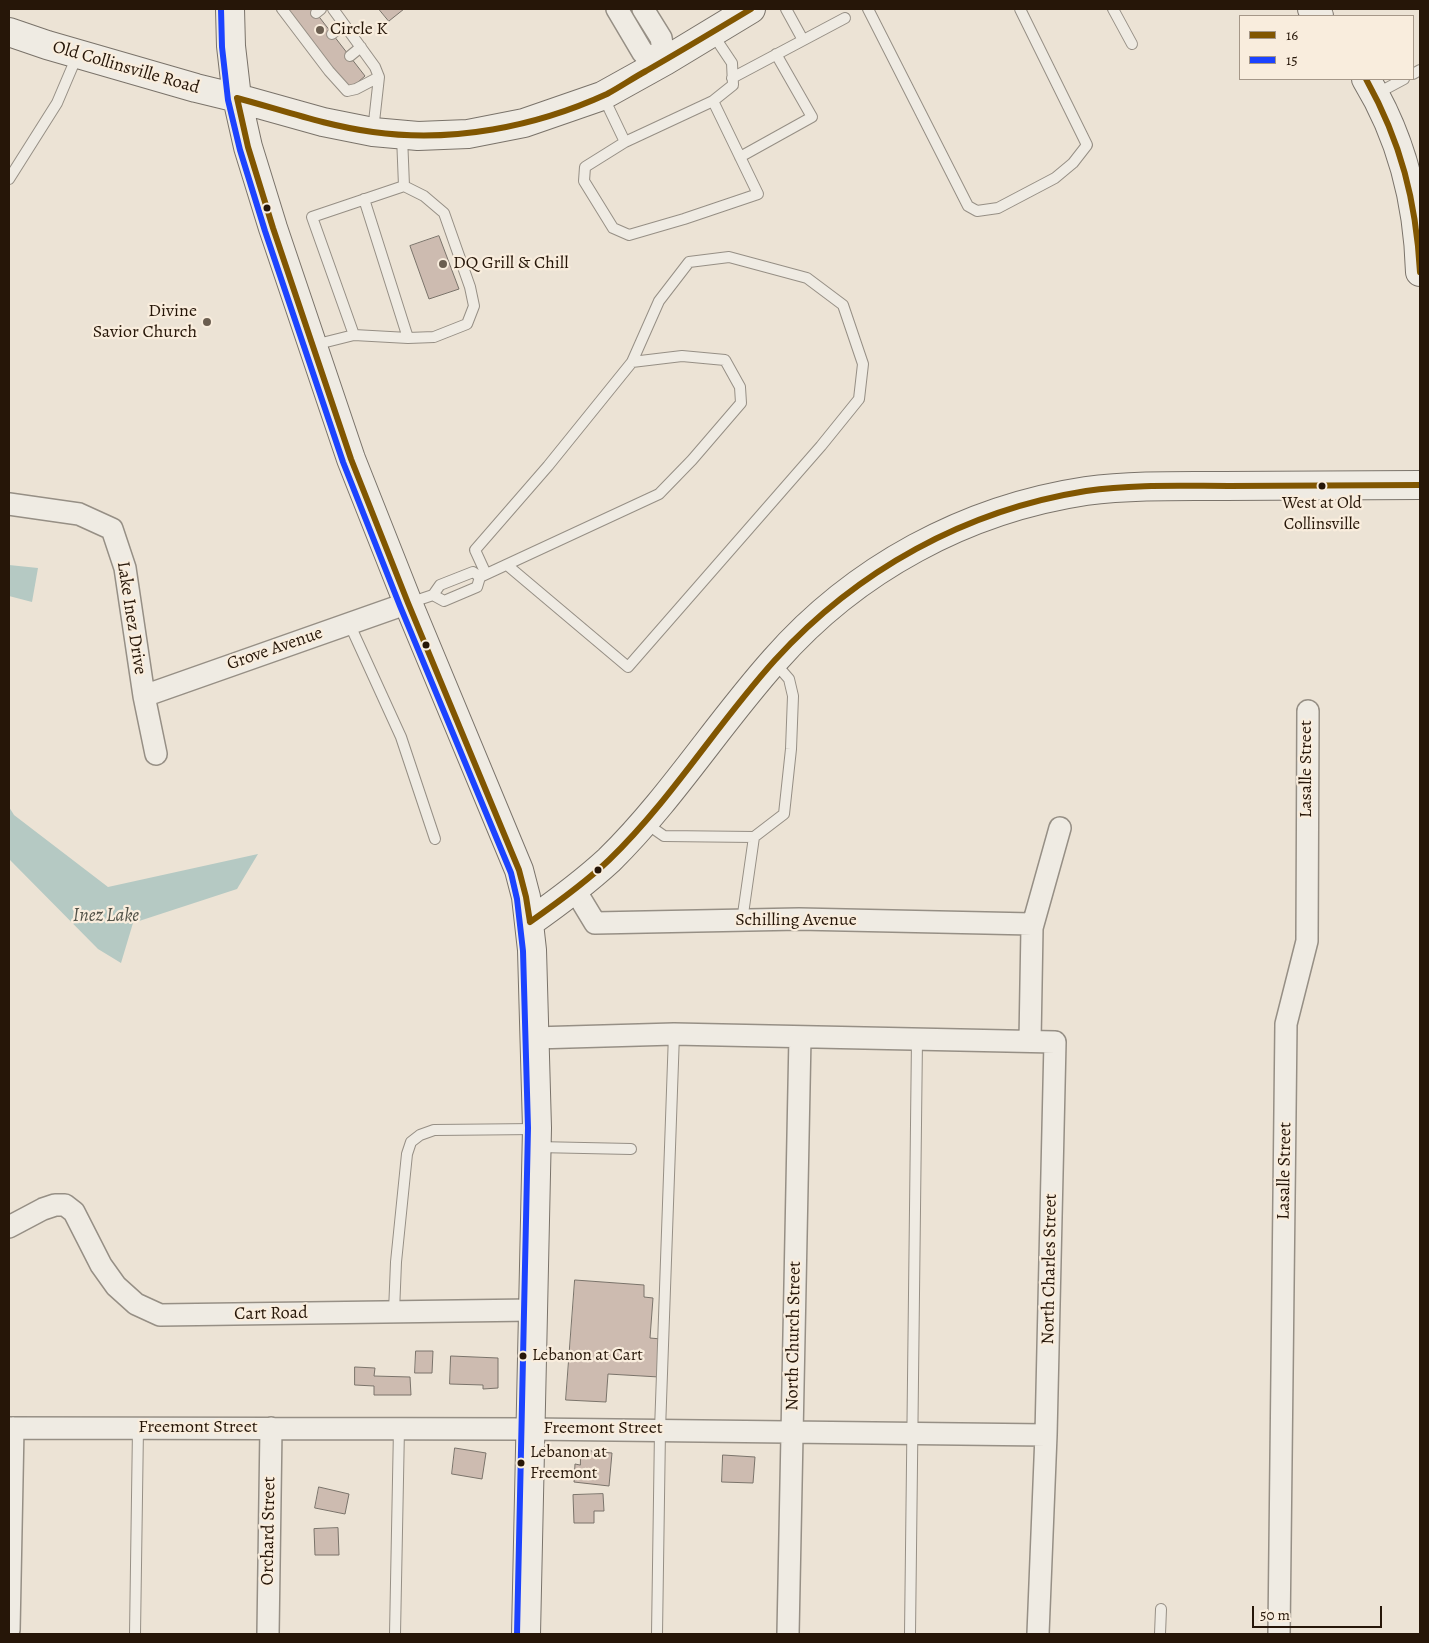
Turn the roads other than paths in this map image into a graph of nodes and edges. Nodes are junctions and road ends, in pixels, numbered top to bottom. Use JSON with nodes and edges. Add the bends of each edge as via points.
{"nodes":[{"id":1,"x":230,"y":9,"type":"edge"},
{"id":2,"x":282,"y":9,"type":"edge"},
{"id":3,"x":333,"y":9,"type":"edge"},
{"id":4,"x":617,"y":9,"type":"edge"},
{"id":5,"x":643,"y":9,"type":"edge"},
{"id":6,"x":752,"y":9,"type":"edge"},
{"id":7,"x":786,"y":9,"type":"edge"},
{"id":8,"x":868,"y":9,"type":"edge"},
{"id":9,"x":1020,"y":9,"type":"edge"},
{"id":10,"x":1113,"y":9,"type":"edge"},
{"id":11,"x":845,"y":18,"type":"dead end"},
{"id":12,"x":344,"y":24,"type":"junction"},
{"id":13,"x":9,"y":32,"type":"edge"},
{"id":14,"x":712,"y":33,"type":"junction"},
{"id":15,"x":332,"y":34,"type":"dead end"},
{"id":16,"x":803,"y":40,"type":"junction"},
{"id":17,"x":1132,"y":44,"type":"dead end"},
{"id":18,"x":361,"y":47,"type":"junction"},
{"id":19,"x":78,"y":54,"type":"junction"},
{"id":20,"x":776,"y":54,"type":"junction"},
{"id":21,"x":350,"y":56,"type":"dead end"},
{"id":22,"x":665,"y":61,"type":"junction"},
{"id":23,"x":379,"y":77,"type":"junction"},
{"id":24,"x":732,"y":78,"type":"junction"},
{"id":25,"x":1400,"y":80,"type":"edge"},
{"id":26,"x":1370,"y":87,"type":"edge"},
{"id":27,"x":602,"y":96,"type":"junction"},
{"id":28,"x":237,"y":98,"type":"junction"},
{"id":29,"x":713,"y":101,"type":"junction"},
{"id":30,"x":373,"y":132,"type":"junction"},
{"id":31,"x":402,"y":135,"type":"junction"},
{"id":32,"x":625,"y":142,"type":"junction"},
{"id":33,"x":740,"y":157,"type":"junction"},
{"id":34,"x":9,"y":179,"type":"edge"},
{"id":35,"x":404,"y":186,"type":"junction"},
{"id":36,"x":364,"y":199,"type":"junction"},
{"id":37,"x":1420,"y":272,"type":"edge"},
{"id":38,"x":354,"y":335,"type":"junction"},
{"id":39,"x":408,"y":338,"type":"junction"},
{"id":40,"x":313,"y":346,"type":"junction"},
{"id":41,"x":632,"y":362,"type":"junction"},
{"id":42,"x":1420,"y":485,"type":"edge"},
{"id":43,"x":9,"y":504,"type":"edge"},
{"id":44,"x":507,"y":564,"type":"junction"},
{"id":45,"x":483,"y":575,"type":"junction"},
{"id":46,"x":420,"y":599,"type":"junction"},
{"id":47,"x":349,"y":623,"type":"junction"},
{"id":48,"x":773,"y":662,"type":"junction"},
{"id":49,"x":144,"y":696,"type":"junction"},
{"id":50,"x":1308,"y":710,"type":"dead end"},
{"id":51,"x":156,"y":754,"type":"dead end"},
{"id":52,"x":644,"y":822,"type":"junction"},
{"id":53,"x":1060,"y":828,"type":"dead end"},
{"id":54,"x":754,"y":837,"type":"junction"},
{"id":55,"x":435,"y":839,"type":"dead end"},
{"id":56,"x":574,"y":890,"type":"junction"},
{"id":57,"x":742,"y":921,"type":"junction"},
{"id":58,"x":530,"y":922,"type":"junction"},
{"id":59,"x":1032,"y":928,"type":"junction"},
{"id":60,"x":674,"y":1034,"type":"junction"},
{"id":61,"x":800,"y":1037,"type":"junction"},
{"id":62,"x":534,"y":1038,"type":"junction"},
{"id":63,"x":918,"y":1039,"type":"junction"},
{"id":64,"x":1030,"y":1041,"type":"junction"},
{"id":65,"x":537,"y":1138,"type":"junction"},
{"id":66,"x":631,"y":1149,"type":"dead end"},
{"id":67,"x":9,"y":1227,"type":"edge"},
{"id":68,"x":532,"y":1310,"type":"junction"},
{"id":69,"x":394,"y":1312,"type":"junction"},
{"id":70,"x":11,"y":1428,"type":"edge"},
{"id":71,"x":138,"y":1428,"type":"junction"},
{"id":72,"x":271,"y":1428,"type":"junction"},
{"id":73,"x":398,"y":1428,"type":"junction"},
{"id":74,"x":529,"y":1429,"type":"junction"},
{"id":75,"x":660,"y":1430,"type":"junction"},
{"id":76,"x":792,"y":1431,"type":"junction"},
{"id":77,"x":912,"y":1433,"type":"junction"},
{"id":78,"x":1046,"y":1435,"type":"junction"},
{"id":79,"x":1161,"y":1609,"type":"dead end"},
{"id":80,"x":9,"y":1630,"type":"edge"},
{"id":81,"x":135,"y":1634,"type":"edge"},
{"id":82,"x":268,"y":1634,"type":"edge"},
{"id":83,"x":395,"y":1634,"type":"edge"},
{"id":84,"x":526,"y":1634,"type":"edge"},
{"id":85,"x":658,"y":1634,"type":"edge"},
{"id":86,"x":788,"y":1634,"type":"edge"},
{"id":87,"x":910,"y":1634,"type":"edge"},
{"id":88,"x":1038,"y":1634,"type":"edge"},
{"id":89,"x":1160,"y":1634,"type":"edge"},
{"id":90,"x":1279,"y":1634,"type":"edge"}],
"edges":[{"from":1,"to":28,"type":"street"},
{"from":2,"to":23,"type":"lane","via":[[347,91]]},
{"from":3,"to":12,"type":"lane"},
{"from":4,"to":22,"type":"street","via":[[644,53]]},
{"from":5,"to":22,"type":"street","via":[[661,38]]},
{"from":6,"to":14,"type":"street","name":"Old Collinsville Road"},
{"from":7,"to":16,"type":"lane"},
{"from":8,"to":9,"type":"lane","via":[[968,206],[978,211],[998,208],[1055,178],[1073,164],[1087,145]]},
{"from":10,"to":17,"type":"lane"},
{"from":11,"to":16,"type":"lane"},
{"from":12,"to":15,"type":"lane"},
{"from":12,"to":18,"type":"lane"},
{"from":13,"to":19,"type":"street","name":"Old Collinsville Road"},
{"from":14,"to":22,"type":"street","name":"Old Collinsville Road"},
{"from":14,"to":24,"type":"lane","via":[[732,63]]},
{"from":16,"to":20,"type":"lane"},
{"from":18,"to":21,"type":"lane"},
{"from":18,"to":23,"type":"lane"},
{"from":19,"to":28,"type":"street","name":"Old Collinsville Road"},
{"from":19,"to":34,"type":"lane","via":[[57,103]]},
{"from":20,"to":24,"type":"lane"},
{"from":20,"to":33,"type":"lane","via":[[812,117]]},
{"from":22,"to":27,"type":"street","name":"Old Collinsville Road"},
{"from":23,"to":30,"type":"lane"},
{"from":24,"to":29,"type":"lane","via":[[733,86]]},
{"from":25,"to":26,"type":"lane"},
{"from":26,"to":37,"type":"street","via":[[1392,132],[1408,176],[1416,217]]},
{"from":27,"to":31,"type":"street","name":"Old Collinsville Road","via":[[524,124],[468,134]]},
{"from":27,"to":32,"type":"lane"},
{"from":28,"to":30,"type":"street","name":"Old Collinsville Road"},
{"from":28,"to":40,"type":"street","via":[[248,147]]},
{"from":29,"to":32,"type":"lane"},
{"from":29,"to":33,"type":"lane"},
{"from":30,"to":31,"type":"street","name":"Old Collinsville Road"},
{"from":31,"to":35,"type":"lane"},
{"from":32,"to":33,"type":"lane","via":[[585,167],[584,181],[613,228],[630,235],[758,194]]},
{"from":35,"to":36,"type":"lane"},
{"from":35,"to":39,"type":"lane","via":[[424,196],[444,213],[474,306],[467,324],[434,337]]},
{"from":36,"to":38,"type":"lane","via":[[312,217]]},
{"from":36,"to":39,"type":"lane"},
{"from":38,"to":39,"type":"lane"},
{"from":38,"to":40,"type":"lane"},
{"from":40,"to":46,"type":"street","via":[[351,459]]},
{"from":41,"to":44,"type":"lane","via":[[682,356],[725,360],[740,386],[741,403],[659,494]]},
{"from":41,"to":44,"type":"lane","via":[[660,301],[689,262],[729,257],[807,278],[842,306],[863,364],[859,398],[628,668]]},
{"from":41,"to":45,"type":"lane","via":[[475,550]]},
{"from":42,"to":48,"type":"street","via":[[1119,488],[1016,507],[952,530],[886,565],[827,608]]},
{"from":43,"to":49,"type":"street","name":"Lake Inez Drive","via":[[79,514],[112,529],[125,568]]},
{"from":44,"to":45,"type":"lane"},
{"from":45,"to":46,"type":"lane","via":[[473,572],[440,585]]},
{"from":45,"to":46,"type":"lane","via":[[477,588],[444,601]]},
{"from":46,"to":47,"type":"street","name":"Grove Avenue"},
{"from":46,"to":58,"type":"street","via":[[519,870]]},
{"from":47,"to":49,"type":"street","name":"Grove Avenue"},
{"from":47,"to":55,"type":"lane","via":[[401,737]]},
{"from":48,"to":52,"type":"street"},
{"from":48,"to":54,"type":"lane","via":[[789,679],[793,696],[784,814]]},
{"from":49,"to":51,"type":"street","name":"Lake Inez Drive"},
{"from":50,"to":90,"type":"street","name":"Lasalle Street","via":[[1307,941],[1286,1024]]},
{"from":52,"to":54,"type":"lane","via":[[664,836]]},
{"from":52,"to":56,"type":"street"},
{"from":53,"to":59,"type":"street"},
{"from":54,"to":57,"type":"lane"},
{"from":56,"to":57,"type":"street","name":"Schilling Avenue","via":[[595,923]]},
{"from":56,"to":58,"type":"street"},
{"from":57,"to":59,"type":"street","name":"Schilling Avenue","via":[[1013,923],[1032,924]]},
{"from":58,"to":62,"type":"street"},
{"from":59,"to":64,"type":"street"},
{"from":60,"to":61,"type":"street"},
{"from":60,"to":62,"type":"street"},
{"from":60,"to":75,"type":"lane"},
{"from":61,"to":63,"type":"street"},
{"from":61,"to":76,"type":"street","name":"North Church Street"},
{"from":62,"to":65,"type":"street"},
{"from":63,"to":64,"type":"street"},
{"from":63,"to":77,"type":"lane"},
{"from":64,"to":78,"type":"street","name":"North Charles Street","via":[[1055,1042]]},
{"from":65,"to":66,"type":"lane"},
{"from":65,"to":68,"type":"street"},
{"from":65,"to":69,"type":"lane","via":[[434,1130],[411,1142],[404,1179]]},
{"from":67,"to":69,"type":"street","name":"Cart Road","via":[[43,1209],[65,1205],[74,1212],[101,1265],[116,1286],[136,1304],[160,1315]]},
{"from":68,"to":69,"type":"street","name":"Cart Road"},
{"from":68,"to":74,"type":"street"},
{"from":70,"to":71,"type":"street","name":"Freemont Street"},
{"from":70,"to":80,"type":"street"},
{"from":71,"to":72,"type":"street","name":"Freemont Street"},
{"from":71,"to":81,"type":"lane"},
{"from":72,"to":73,"type":"street","name":"Freemont Street"},
{"from":72,"to":82,"type":"street","name":"Orchard Street"},
{"from":73,"to":74,"type":"street","name":"Freemont Street"},
{"from":73,"to":83,"type":"lane"},
{"from":74,"to":75,"type":"street","name":"Freemont Street"},
{"from":74,"to":84,"type":"street"},
{"from":75,"to":76,"type":"street","name":"Freemont Street"},
{"from":75,"to":85,"type":"lane"},
{"from":76,"to":77,"type":"street","name":"Freemont Street"},
{"from":76,"to":86,"type":"street","name":"North Church Street"},
{"from":77,"to":78,"type":"street","name":"Freemont Street"},
{"from":77,"to":87,"type":"lane"},
{"from":78,"to":88,"type":"street","name":"North Charles Street"},
{"from":79,"to":89,"type":"lane"}]}
